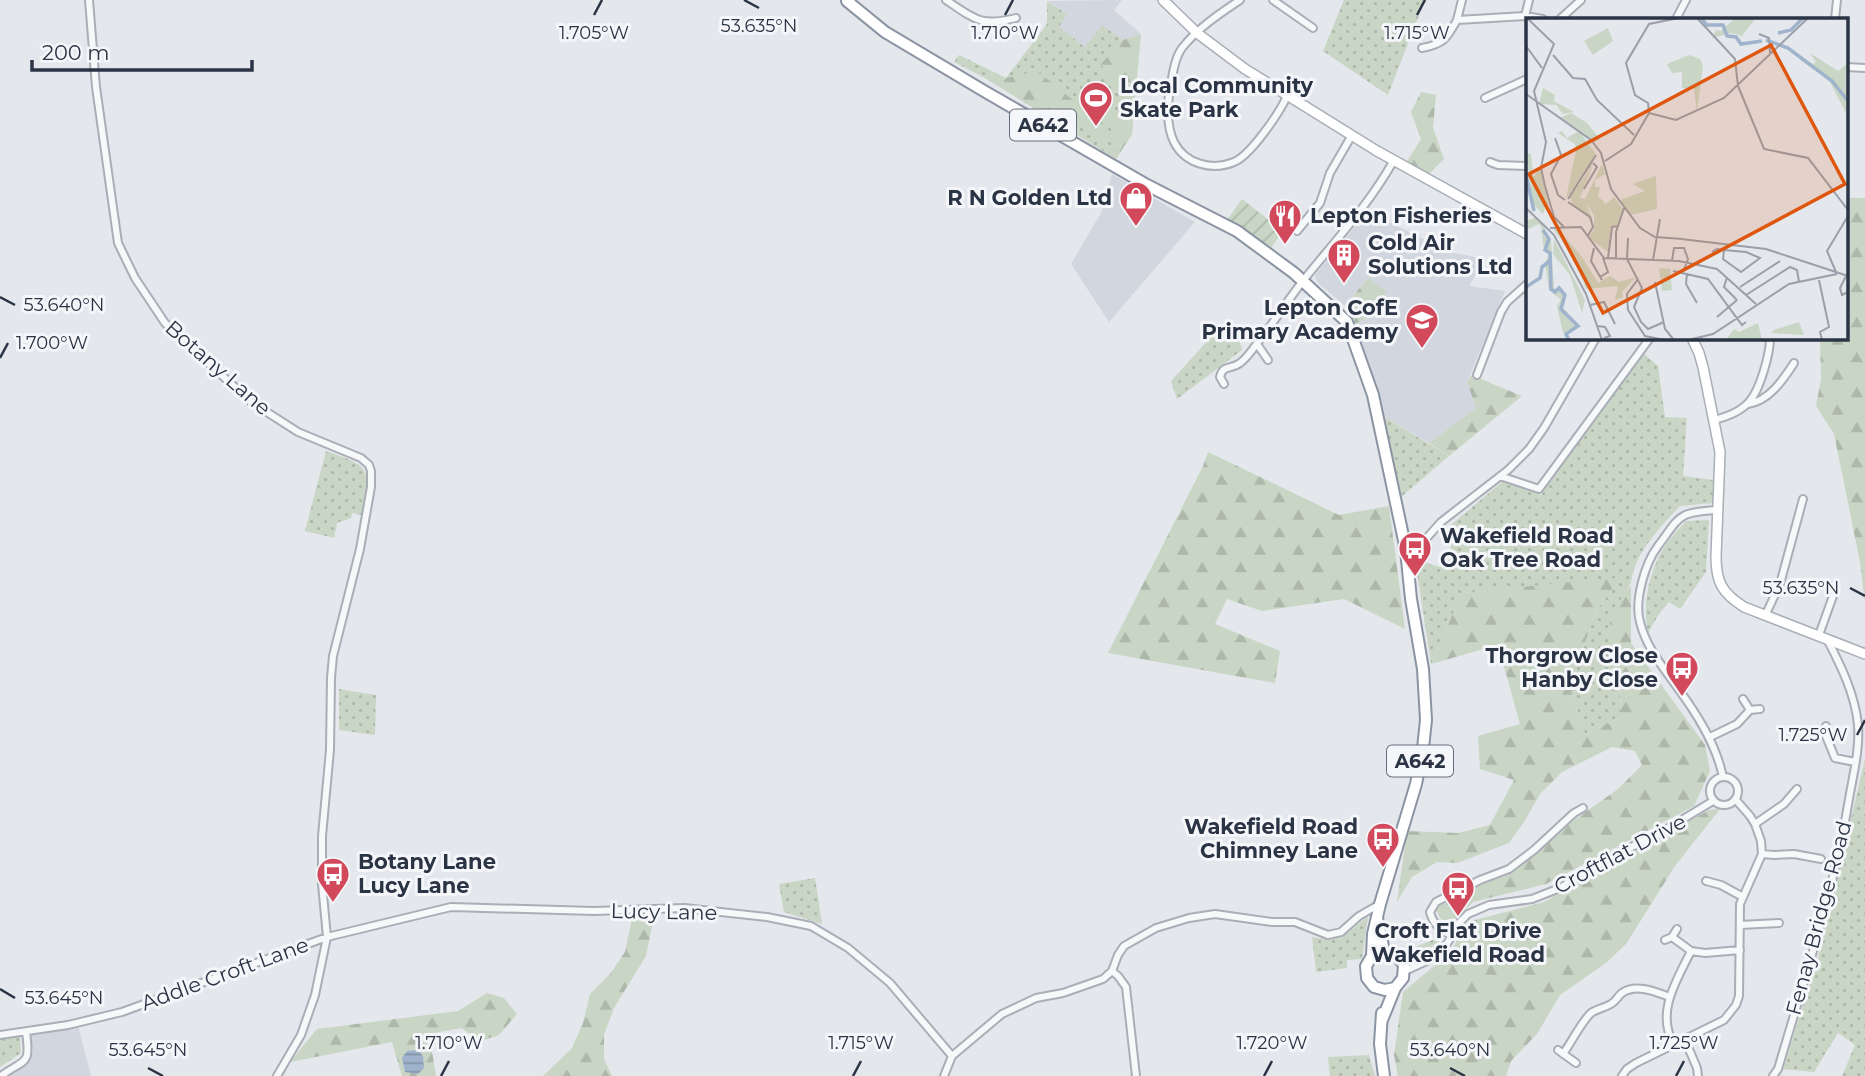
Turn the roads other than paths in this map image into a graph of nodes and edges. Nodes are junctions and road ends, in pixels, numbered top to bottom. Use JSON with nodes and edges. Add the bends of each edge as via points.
{"nodes":[{"id":1,"x":89,"y":0,"type":"edge"},
{"id":2,"x":847,"y":0,"type":"edge"},
{"id":3,"x":946,"y":0,"type":"edge"},
{"id":4,"x":1163,"y":0,"type":"edge"},
{"id":5,"x":1240,"y":0,"type":"edge"},
{"id":6,"x":1273,"y":0,"type":"edge"},
{"id":7,"x":1462,"y":0,"type":"edge"},
{"id":8,"x":1530,"y":0,"type":"edge"},
{"id":9,"x":1581,"y":0,"type":"edge"},
{"id":10,"x":1686,"y":0,"type":"edge"},
{"id":11,"x":1837,"y":0,"type":"edge"},
{"id":12,"x":1525,"y":16,"type":"junction"},
{"id":13,"x":1016,"y":18,"type":"dead end"},
{"id":14,"x":1537,"y":18,"type":"edge"},
{"id":15,"x":1561,"y":18,"type":"edge"},
{"id":16,"x":1677,"y":18,"type":"edge"},
{"id":17,"x":1835,"y":18,"type":"edge"},
{"id":18,"x":1457,"y":20,"type":"junction"},
{"id":19,"x":1313,"y":28,"type":"dead end"},
{"id":20,"x":1197,"y":33,"type":"junction"},
{"id":21,"x":1422,"y":48,"type":"dead end"},
{"id":22,"x":1526,"y":79,"type":"edge"},
{"id":23,"x":1287,"y":96,"type":"junction"},
{"id":24,"x":1485,"y":98,"type":"dead end"},
{"id":25,"x":1352,"y":135,"type":"junction"},
{"id":26,"x":1394,"y":160,"type":"junction"},
{"id":27,"x":1490,"y":162,"type":"dead end"},
{"id":28,"x":1526,"y":166,"type":"edge"},
{"id":29,"x":1297,"y":231,"type":"dead end"},
{"id":30,"x":1526,"y":233,"type":"edge"},
{"id":31,"x":1299,"y":277,"type":"junction"},
{"id":32,"x":1526,"y":285,"type":"edge"},
{"id":33,"x":1595,"y":340,"type":"edge"},
{"id":34,"x":1649,"y":340,"type":"edge"},
{"id":35,"x":1693,"y":340,"type":"edge"},
{"id":36,"x":1770,"y":340,"type":"edge"},
{"id":37,"x":1257,"y":344,"type":"junction"},
{"id":38,"x":1268,"y":359,"type":"dead end"},
{"id":39,"x":1794,"y":363,"type":"dead end"},
{"id":40,"x":1477,"y":375,"type":"dead end"},
{"id":41,"x":1224,"y":384,"type":"dead end"},
{"id":42,"x":1748,"y":404,"type":"junction"},
{"id":43,"x":1714,"y":420,"type":"junction"},
{"id":44,"x":1500,"y":476,"type":"junction"},
{"id":45,"x":1803,"y":499,"type":"dead end"},
{"id":46,"x":1718,"y":510,"type":"junction"},
{"id":47,"x":1405,"y":563,"type":"junction"},
{"id":48,"x":1833,"y":596,"type":"dead end"},
{"id":49,"x":1765,"y":616,"type":"junction"},
{"id":50,"x":1822,"y":636,"type":"junction"},
{"id":51,"x":1865,"y":654,"type":"edge"},
{"id":52,"x":1743,"y":699,"type":"dead end"},
{"id":53,"x":1760,"y":709,"type":"dead end"},
{"id":54,"x":1750,"y":710,"type":"junction"},
{"id":55,"x":1826,"y":726,"type":"dead end"},
{"id":56,"x":1826,"y":736,"type":"junction"},
{"id":57,"x":1710,"y":737,"type":"junction"},
{"id":58,"x":1817,"y":739,"type":"dead end"},
{"id":59,"x":1855,"y":762,"type":"junction"},
{"id":60,"x":1723,"y":777,"type":"junction"},
{"id":61,"x":1797,"y":789,"type":"dead end"},
{"id":62,"x":1736,"y":800,"type":"junction"},
{"id":63,"x":1713,"y":801,"type":"junction"},
{"id":64,"x":1568,"y":805,"type":"dead end"},
{"id":65,"x":1583,"y":808,"type":"dead end"},
{"id":66,"x":1574,"y":813,"type":"junction"},
{"id":67,"x":1755,"y":824,"type":"junction"},
{"id":68,"x":1762,"y":854,"type":"junction"},
{"id":69,"x":1821,"y":859,"type":"dead end"},
{"id":70,"x":1706,"y":881,"type":"dead end"},
{"id":71,"x":1743,"y":897,"type":"junction"},
{"id":72,"x":1380,"y":904,"type":"junction"},
{"id":73,"x":1377,"y":918,"type":"junction"},
{"id":74,"x":1779,"y":923,"type":"dead end"},
{"id":75,"x":1740,"y":925,"type":"junction"},
{"id":76,"x":1677,"y":929,"type":"dead end"},
{"id":77,"x":1451,"y":935,"type":"junction"},
{"id":78,"x":327,"y":937,"type":"junction"},
{"id":79,"x":1740,"y":950,"type":"junction"},
{"id":80,"x":1384,"y":951,"type":"junction"},
{"id":81,"x":1691,"y":951,"type":"junction"},
{"id":82,"x":1372,"y":956,"type":"junction"},
{"id":83,"x":1401,"y":959,"type":"junction"},
{"id":84,"x":1424,"y":960,"type":"junction"},
{"id":85,"x":1112,"y":971,"type":"junction"},
{"id":86,"x":1405,"y":971,"type":"junction"},
{"id":87,"x":1395,"y":988,"type":"junction"},
{"id":88,"x":1379,"y":989,"type":"junction"},
{"id":89,"x":1670,"y":997,"type":"junction"},
{"id":90,"x":1382,"y":1020,"type":"junction"},
{"id":91,"x":26,"y":1032,"type":"junction"},
{"id":92,"x":0,"y":1035,"type":"edge"},
{"id":93,"x":1685,"y":1040,"type":"junction"},
{"id":94,"x":1674,"y":1044,"type":"junction"},
{"id":95,"x":952,"y":1056,"type":"junction"},
{"id":96,"x":1576,"y":1063,"type":"dead end"},
{"id":97,"x":1,"y":1076,"type":"edge"},
{"id":98,"x":277,"y":1076,"type":"edge"},
{"id":99,"x":944,"y":1076,"type":"edge"},
{"id":100,"x":1136,"y":1076,"type":"edge"},
{"id":101,"x":1384,"y":1076,"type":"edge"},
{"id":102,"x":1622,"y":1076,"type":"edge"},
{"id":103,"x":1698,"y":1076,"type":"edge"},
{"id":104,"x":1773,"y":1076,"type":"edge"}],
"edges":[{"from":1,"to":78,"type":"street","name":"Botany Lane","via":[[118,243],[135,278],[165,323],[251,402],[298,432],[360,458],[371,471],[360,549],[333,656],[322,836]]},
{"from":2,"to":31,"type":"highway","number":"A642","via":[[995,97],[1236,231]]},
{"from":3,"to":13,"type":"street","via":[[987,22]]},
{"from":4,"to":20,"type":"street"},
{"from":5,"to":20,"type":"street"},
{"from":6,"to":19,"type":"street"},
{"from":7,"to":18,"type":"street"},
{"from":8,"to":12,"type":"street"},
{"from":9,"to":15,"type":"street"},
{"from":10,"to":16,"type":"street"},
{"from":11,"to":17,"type":"street"},
{"from":12,"to":14,"type":"street"},
{"from":12,"to":18,"type":"street"},
{"from":18,"to":21,"type":"street","via":[[1443,42]]},
{"from":20,"to":23,"type":"street"},
{"from":20,"to":23,"type":"street","via":[[1176,60],[1169,91],[1171,134],[1175,145],[1195,163],[1221,166],[1238,159],[1274,119]]},
{"from":22,"to":24,"type":"street"},
{"from":23,"to":25,"type":"street"},
{"from":25,"to":26,"type":"street"},
{"from":25,"to":29,"type":"street","via":[[1330,173],[1320,203]]},
{"from":26,"to":30,"type":"street"},
{"from":26,"to":31,"type":"street","via":[[1370,199]]},
{"from":27,"to":28,"type":"street"},
{"from":31,"to":37,"type":"street"},
{"from":31,"to":47,"type":"highway","number":"A642","via":[[1347,322],[1373,395]]},
{"from":32,"to":40,"type":"street","via":[[1501,312]]},
{"from":33,"to":44,"type":"street","via":[[1544,428]]},
{"from":34,"to":44,"type":"street","via":[[1539,489]]},
{"from":35,"to":43,"type":"street"},
{"from":36,"to":42,"type":"street","via":[[1770,352]]},
{"from":37,"to":38,"type":"street"},
{"from":37,"to":41,"type":"street","via":[[1240,363],[1224,368],[1220,377]]},
{"from":39,"to":42,"type":"street","via":[[1763,398]]},
{"from":42,"to":43,"type":"street"},
{"from":43,"to":46,"type":"street","via":[[1720,452]]},
{"from":44,"to":47,"type":"street","via":[[1441,522]]},
{"from":45,"to":49,"type":"street","via":[[1780,584]]},
{"from":46,"to":49,"type":"street","via":[[1718,582],[1735,602]]},
{"from":46,"to":57,"type":"street","via":[[1682,515],[1653,552],[1644,575],[1639,621],[1652,652]]},
{"from":47,"to":72,"type":"highway","number":"A642","via":[[1423,669],[1426,720],[1416,784]]},
{"from":48,"to":50,"type":"street"},
{"from":49,"to":50,"type":"street"},
{"from":50,"to":51,"type":"street"},
{"from":50,"to":59,"type":"street","name":"Fenay Bridge Road","via":[[1845,674],[1858,729]]},
{"from":52,"to":54,"type":"street"},
{"from":53,"to":54,"type":"street"},
{"from":54,"to":57,"type":"street","via":[[1737,724]]},
{"from":55,"to":56,"type":"street"},
{"from":56,"to":58,"type":"street"},
{"from":56,"to":59,"type":"street","via":[[1835,758]]},
{"from":57,"to":60,"type":"street"},
{"from":59,"to":104,"type":"street","name":"Fenay Bridge Road","via":[[1833,878]]},
{"from":60,"to":62,"type":"street","via":[[1736,782]]},
{"from":60,"to":63,"type":"street","via":[[1710,788]]},
{"from":61,"to":67,"type":"street"},
{"from":62,"to":63,"type":"street","name":"Croftflat Drive","via":[[1725,806]]},
{"from":62,"to":67,"type":"street"},
{"from":63,"to":77,"type":"street","name":"Croftflat Drive","via":[[1548,893],[1468,914]]},
{"from":64,"to":66,"type":"street"},
{"from":65,"to":66,"type":"street","name":"Croftflat Drive"},
{"from":66,"to":77,"type":"street","name":"Croftflat Drive","via":[[1509,869],[1436,902],[1430,912],[1432,921]]},
{"from":67,"to":68,"type":"street"},
{"from":68,"to":69,"type":"street"},
{"from":68,"to":71,"type":"street"},
{"from":70,"to":71,"type":"street"},
{"from":71,"to":75,"type":"street"},
{"from":72,"to":73,"type":"highway","number":"A642"},
{"from":72,"to":85,"type":"street","via":[[1341,932],[1328,935],[1295,922],[1216,914],[1189,918],[1156,928],[1124,946]]},
{"from":73,"to":80,"type":"highway"},
{"from":73,"to":82,"type":"highway","number":"A642"},
{"from":74,"to":75,"type":"street"},
{"from":75,"to":79,"type":"street"},
{"from":76,"to":81,"type":"street","via":[[1669,938]]},
{"from":77,"to":84,"type":"street","name":"Croftflat Drive","via":[[1441,951]]},
{"from":78,"to":91,"type":"street","name":"Addle Croft Lane","via":[[122,1012]]},
{"from":78,"to":95,"type":"street","name":"Lucy Lane","via":[[451,907],[684,908],[767,917],[811,926],[848,948],[890,983]]},
{"from":78,"to":98,"type":"street","via":[[301,1035]]},
{"from":79,"to":81,"type":"street"},
{"from":79,"to":93,"type":"street","via":[[1736,1005],[1724,1020]]},
{"from":80,"to":82,"type":"highway"},
{"from":80,"to":83,"type":"highway"},
{"from":81,"to":89,"type":"street"},
{"from":82,"to":88,"type":"highway","number":"A642","via":[[1366,966],[1367,978]]},
{"from":83,"to":84,"type":"street"},
{"from":83,"to":86,"type":"highway"},
{"from":84,"to":86,"type":"street","name":"Croftflat Drive"},
{"from":85,"to":95,"type":"street","via":[[1094,983],[1036,998],[1002,1014]]},
{"from":85,"to":100,"type":"street","via":[[1126,987]]},
{"from":86,"to":87,"type":"highway","number":"A642"},
{"from":87,"to":88,"type":"highway"},
{"from":87,"to":90,"type":"highway","number":"A642"},
{"from":88,"to":90,"type":"highway","number":"A642"},
{"from":89,"to":94,"type":"street","via":[[1666,1023]]},
{"from":89,"to":96,"type":"street","via":[[1636,989],[1593,1011],[1561,1052]]},
{"from":90,"to":101,"type":"highway","number":"A642"},
{"from":91,"to":92,"type":"street","name":"Addle Croft Lane"},
{"from":91,"to":97,"type":"street","via":[[27,1058]]},
{"from":93,"to":94,"type":"street"},
{"from":93,"to":103,"type":"street"},
{"from":94,"to":102,"type":"street","via":[[1636,1063]]},
{"from":95,"to":99,"type":"street"}]}
